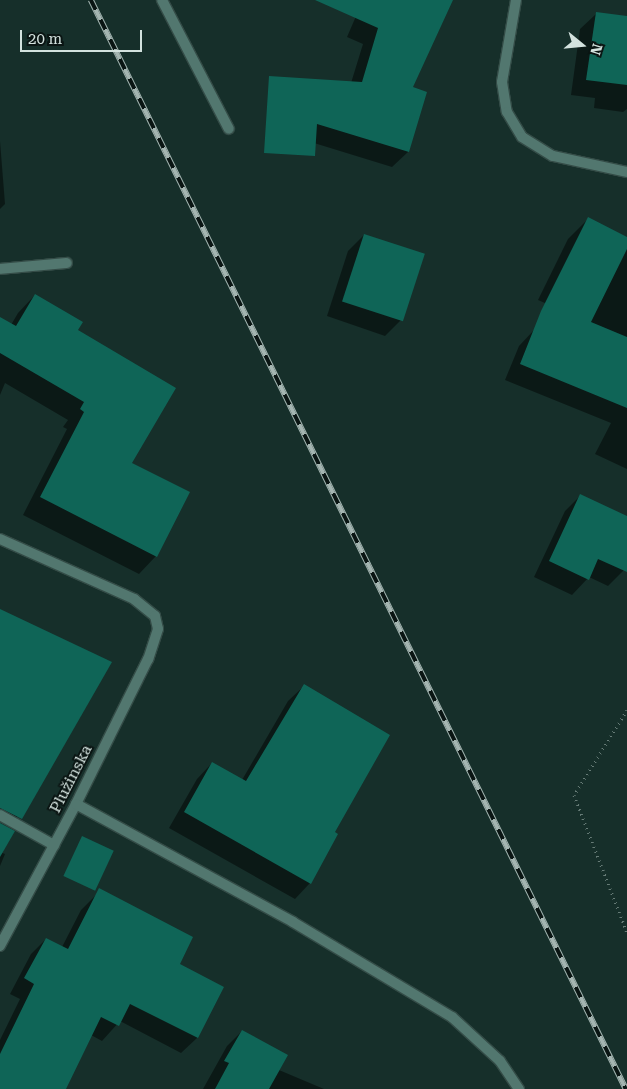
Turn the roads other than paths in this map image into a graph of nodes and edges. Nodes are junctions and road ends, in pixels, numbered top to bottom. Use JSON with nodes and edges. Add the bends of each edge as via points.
{"nodes":[{"id":1,"x":162,"y":0,"type":"edge"},
{"id":2,"x":516,"y":0,"type":"edge"},
{"id":3,"x":229,"y":129,"type":"dead end"},
{"id":4,"x":627,"y":172,"type":"edge"},
{"id":5,"x":67,"y":263,"type":"dead end"},
{"id":6,"x":0,"y":269,"type":"edge"},
{"id":7,"x":0,"y":539,"type":"edge"},
{"id":8,"x":76,"y":804,"type":"junction"},
{"id":9,"x":0,"y":815,"type":"edge"},
{"id":10,"x":54,"y":844,"type":"junction"},
{"id":11,"x":0,"y":946,"type":"edge"},
{"id":12,"x":519,"y":1089,"type":"edge"}],
"edges":[{"from":1,"to":3,"type":"street"},
{"from":2,"to":4,"type":"street","via":[[502,82],[507,112],[522,137],[553,156]]},
{"from":5,"to":6,"type":"street"},
{"from":7,"to":8,"type":"street","name":"Plužinska","via":[[134,599],[155,616],[157,622],[158,629],[148,659]]},
{"from":8,"to":10,"type":"street","name":"Plužinska"},
{"from":8,"to":12,"type":"street","via":[[293,922],[452,1017],[500,1061]]},
{"from":9,"to":10,"type":"street"},
{"from":10,"to":11,"type":"street","name":"Plužinska"}]}
